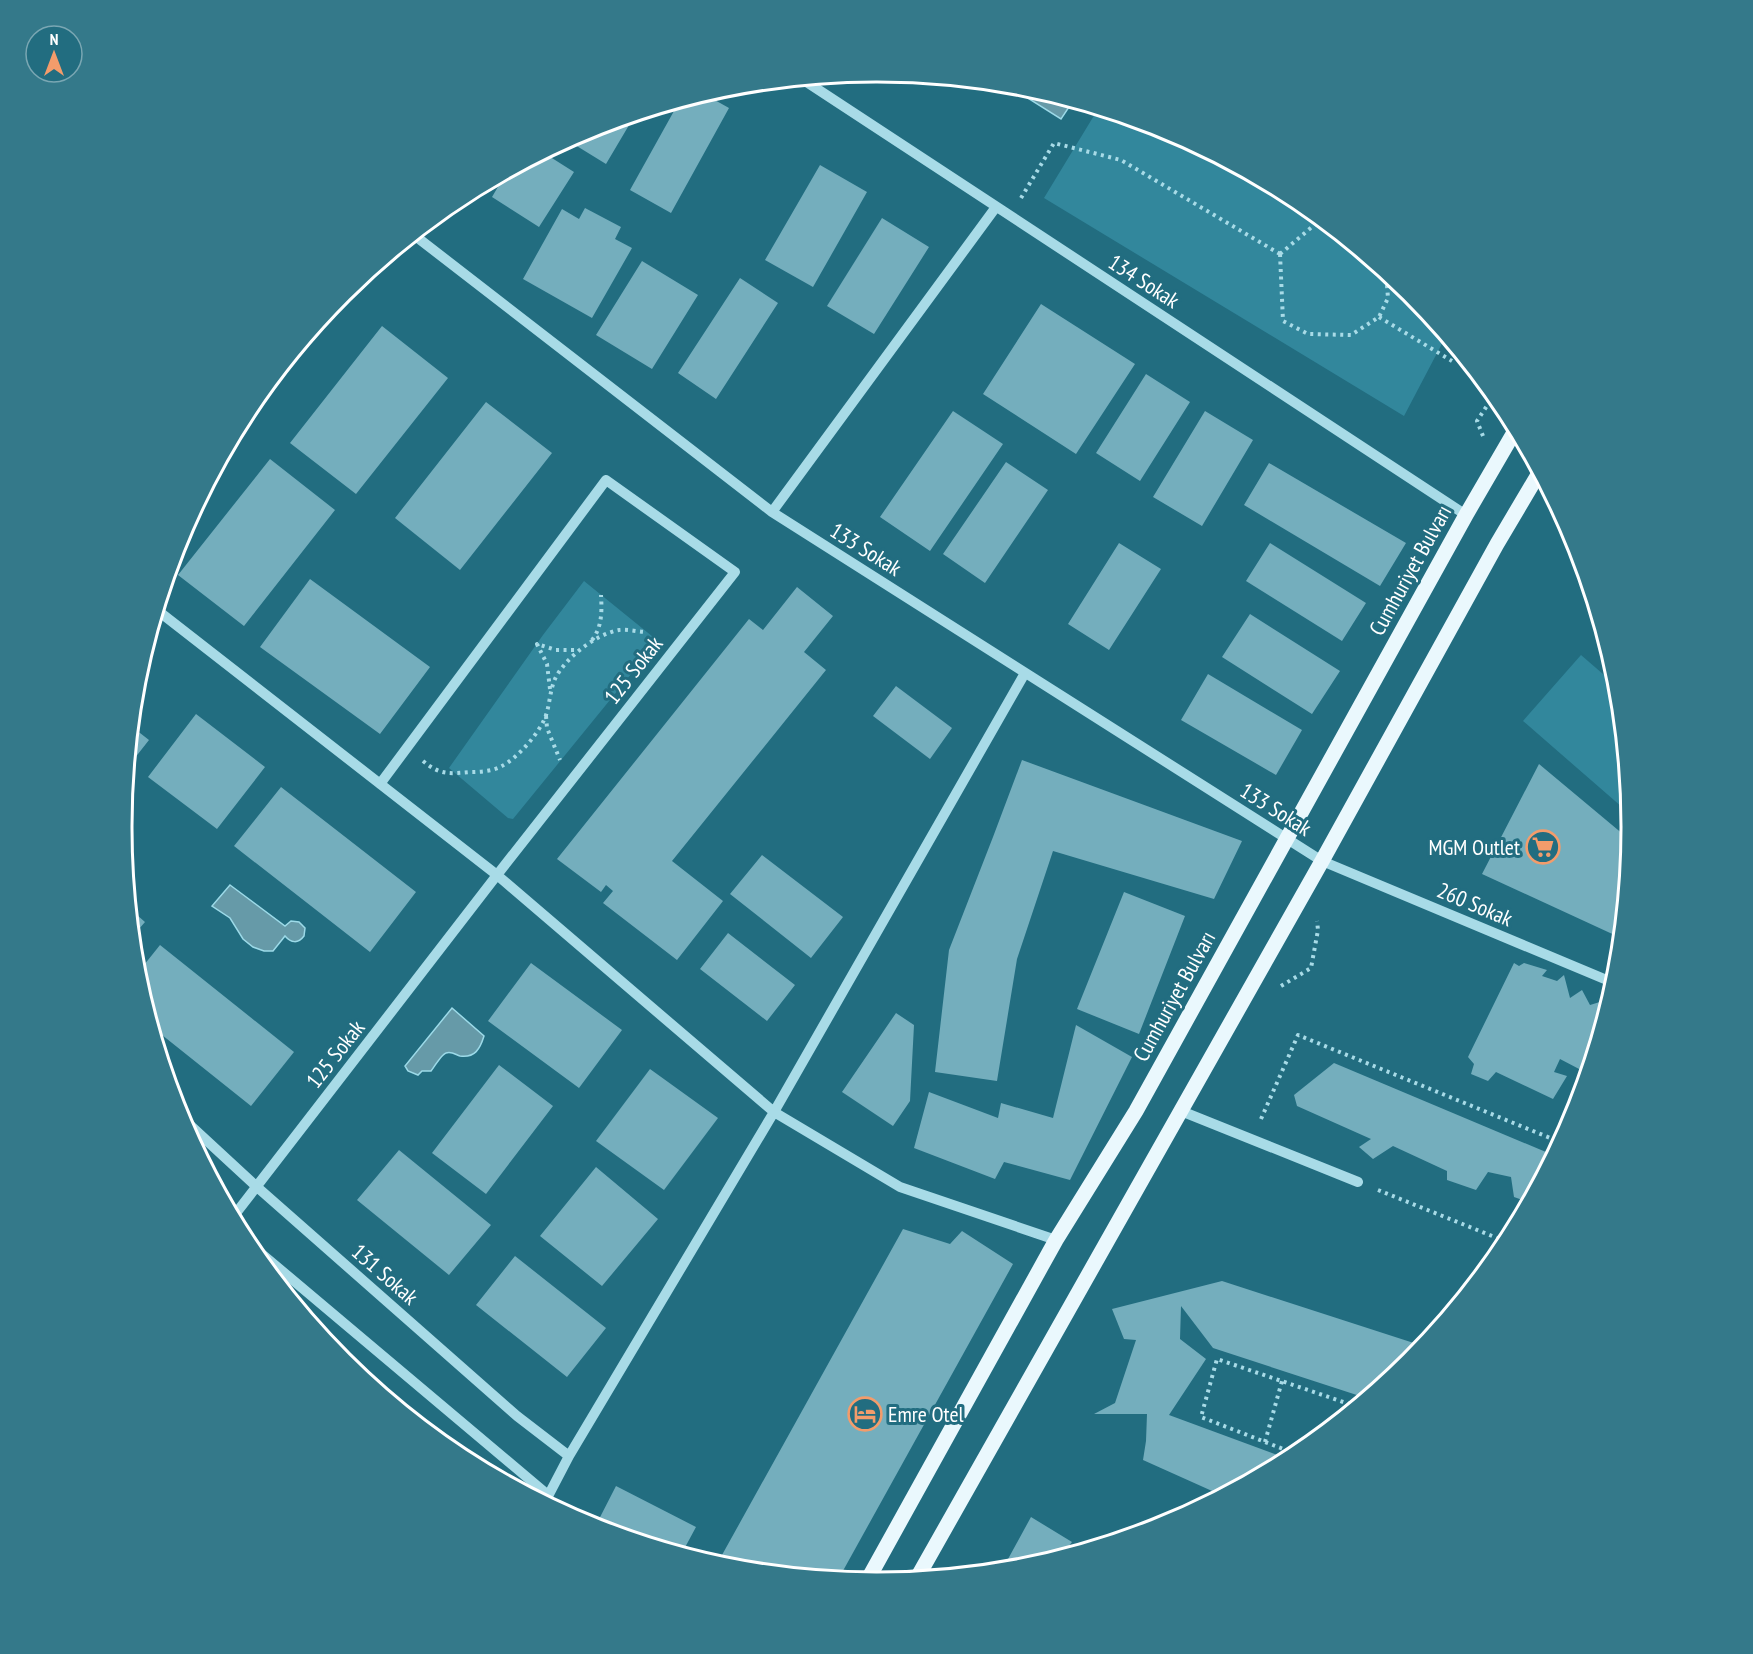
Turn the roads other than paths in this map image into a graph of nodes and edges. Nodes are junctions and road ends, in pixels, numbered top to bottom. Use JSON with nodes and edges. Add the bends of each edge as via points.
{"nodes":[{"id":1,"x":812,"y":86,"type":"edge"},
{"id":2,"x":996,"y":207,"type":"junction"},
{"id":3,"x":419,"y":239,"type":"edge"},
{"id":4,"x":1511,"y":438,"type":"edge"},
{"id":5,"x":1535,"y":480,"type":"edge"},
{"id":6,"x":772,"y":512,"type":"junction"},
{"id":7,"x":1466,"y":515,"type":"junction"},
{"id":8,"x":163,"y":615,"type":"edge"},
{"id":9,"x":1025,"y":673,"type":"junction"},
{"id":10,"x":380,"y":784,"type":"junction"},
{"id":11,"x":1287,"y":839,"type":"junction"},
{"id":12,"x":1322,"y":861,"type":"junction"},
{"id":13,"x":497,"y":875,"type":"junction"},
{"id":14,"x":1605,"y":979,"type":"edge"},
{"id":15,"x":1181,"y":1111,"type":"junction"},
{"id":16,"x":774,"y":1112,"type":"junction"},
{"id":17,"x":199,"y":1133,"type":"edge"},
{"id":18,"x":1358,"y":1182,"type":"road end"},
{"id":19,"x":257,"y":1187,"type":"junction"},
{"id":20,"x":239,"y":1210,"type":"edge"},
{"id":21,"x":1056,"y":1240,"type":"junction"},
{"id":22,"x":276,"y":1266,"type":"edge"},
{"id":23,"x":569,"y":1456,"type":"junction"},
{"id":24,"x":535,"y":1489,"type":"edge"},
{"id":25,"x":548,"y":1495,"type":"edge"},
{"id":26,"x":921,"y":1570,"type":"edge"},
{"id":27,"x":872,"y":1572,"type":"edge"}],
"edges":[{"from":1,"to":2,"type":"street","name":"134 Sokak"},
{"from":2,"to":6,"type":"street"},
{"from":2,"to":7,"type":"street","name":"134 Sokak"},
{"from":3,"to":6,"type":"street","name":"133 Sokak"},
{"from":4,"to":7,"type":"main road","name":"Cumhuriyet Bulvarı"},
{"from":5,"to":12,"type":"main road"},
{"from":6,"to":9,"type":"street","name":"133 Sokak"},
{"from":7,"to":11,"type":"main road","name":"Cumhuriyet Bulvarı"},
{"from":8,"to":10,"type":"street"},
{"from":9,"to":11,"type":"street","name":"133 Sokak"},
{"from":9,"to":16,"type":"street"},
{"from":10,"to":13,"type":"street"},
{"from":10,"to":13,"type":"street","name":"125 Sokak","via":[[606,480],[735,572]]},
{"from":11,"to":12,"type":"street","name":"133 Sokak"},
{"from":11,"to":21,"type":"main road","name":"Cumhuriyet Bulvarı","via":[[1136,1111]]},
{"from":12,"to":14,"type":"street","name":"260 Sokak"},
{"from":12,"to":15,"type":"main road"},
{"from":13,"to":16,"type":"street"},
{"from":13,"to":19,"type":"street","name":"125 Sokak"},
{"from":15,"to":18,"type":"street"},
{"from":15,"to":26,"type":"main road"},
{"from":16,"to":21,"type":"street","via":[[900,1187]]},
{"from":16,"to":23,"type":"street"},
{"from":17,"to":19,"type":"street","name":"131 Sokak"},
{"from":19,"to":20,"type":"street","name":"125 Sokak"},
{"from":19,"to":23,"type":"street","name":"131 Sokak","via":[[517,1416]]},
{"from":21,"to":27,"type":"main road","name":"Cumhuriyet Bulvarı"},
{"from":22,"to":24,"type":"street"},
{"from":23,"to":25,"type":"street"}]}
